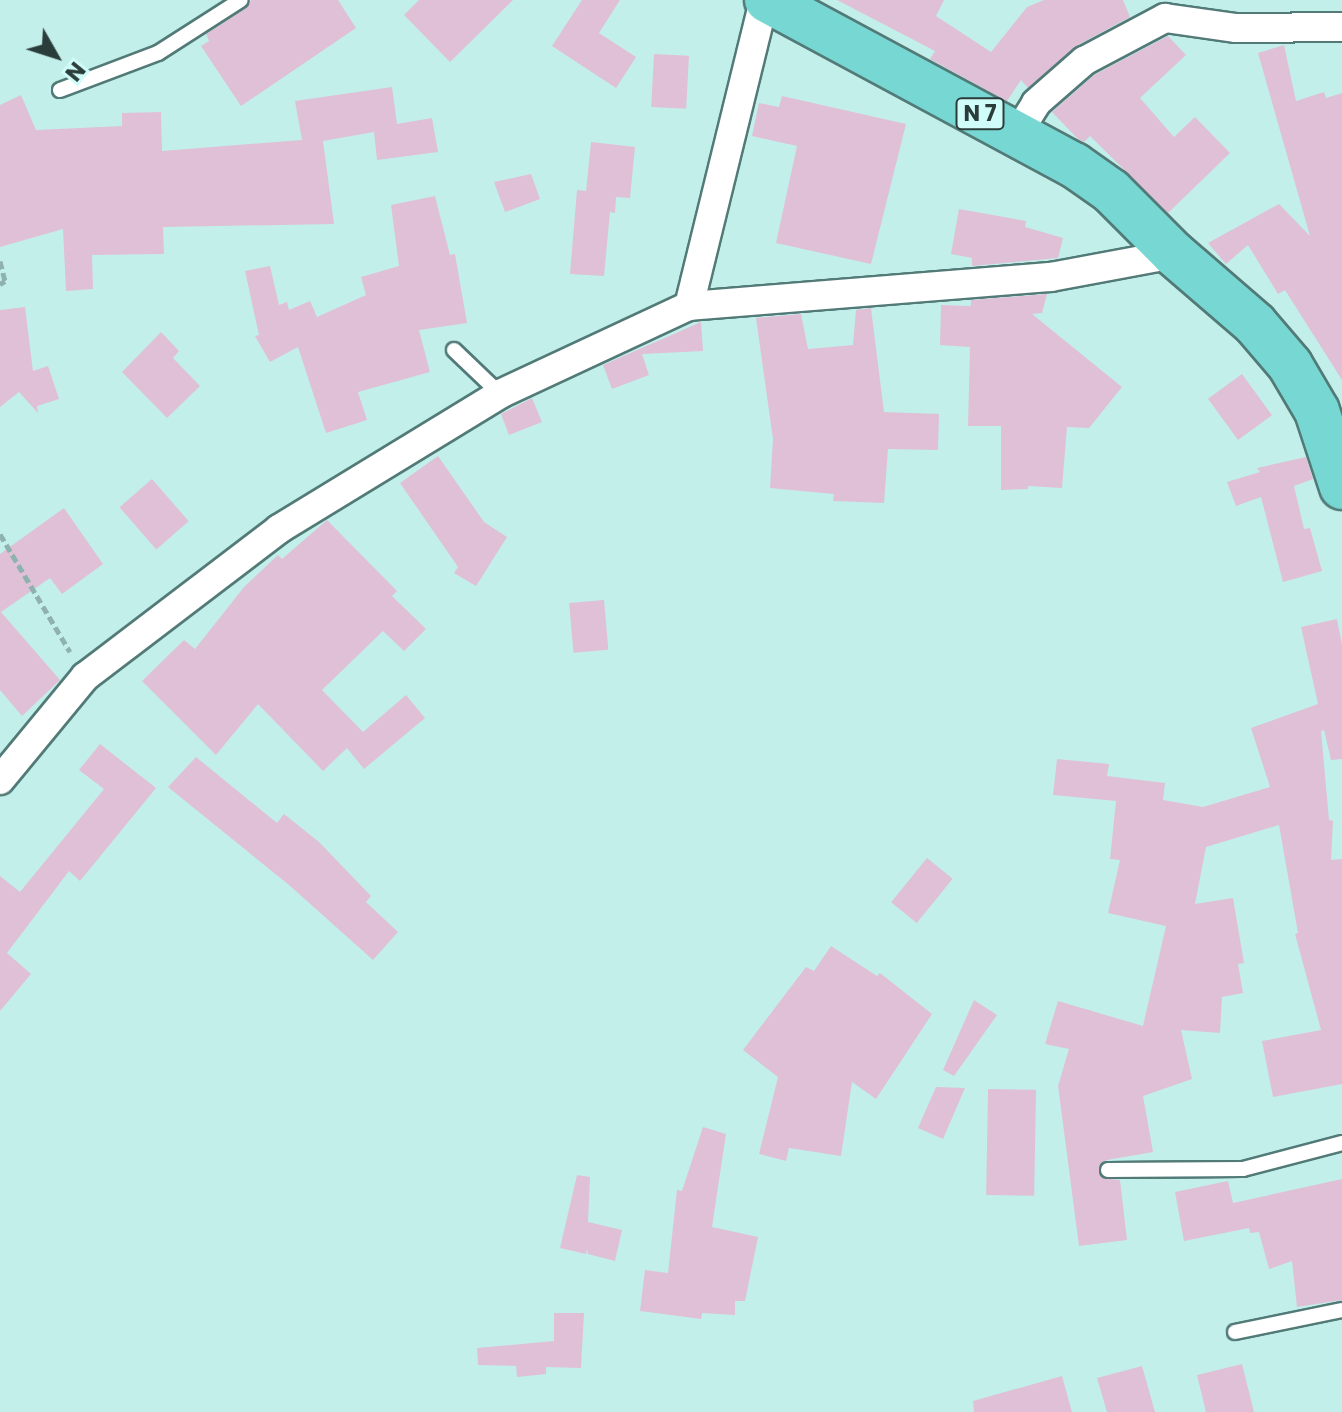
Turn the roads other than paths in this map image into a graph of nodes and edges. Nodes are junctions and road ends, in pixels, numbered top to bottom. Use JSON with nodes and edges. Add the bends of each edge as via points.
{"nodes":[{"id":1,"x":241,"y":0,"type":"edge"},
{"id":2,"x":765,"y":0,"type":"edge"},
{"id":3,"x":1342,"y":27,"type":"edge"},
{"id":4,"x":60,"y":90,"type":"dead end"},
{"id":5,"x":1017,"y":134,"type":"junction"},
{"id":6,"x":1174,"y":254,"type":"junction"},
{"id":7,"x":689,"y":306,"type":"junction"},
{"id":8,"x":454,"y":350,"type":"dead end"},
{"id":9,"x":500,"y":394,"type":"junction"},
{"id":10,"x":1342,"y":487,"type":"edge"},
{"id":11,"x":0,"y":780,"type":"edge"},
{"id":12,"x":1342,"y":1143,"type":"edge"},
{"id":13,"x":1108,"y":1170,"type":"dead end"},
{"id":14,"x":1342,"y":1310,"type":"edge"},
{"id":15,"x":1235,"y":1332,"type":"dead end"}],
"edges":[{"from":1,"to":4,"type":"lane","via":[[158,53]]},
{"from":2,"to":5,"type":"main road","number":"N 7"},
{"from":2,"to":7,"type":"street"},
{"from":3,"to":5,"type":"street","via":[[1236,28],[1165,18],[1084,61],[1036,103]]},
{"from":5,"to":6,"type":"main road","number":"N 7","via":[[1111,191]]},
{"from":6,"to":7,"type":"street","via":[[1051,277]]},
{"from":6,"to":10,"type":"main road","number":"N 7","via":[[1255,324],[1290,365],[1317,411]]},
{"from":7,"to":9,"type":"street"},
{"from":8,"to":9,"type":"lane"},
{"from":9,"to":11,"type":"street","via":[[279,529],[85,677]]},
{"from":12,"to":13,"type":"lane","via":[[1243,1169]]},
{"from":14,"to":15,"type":"lane"}]}
